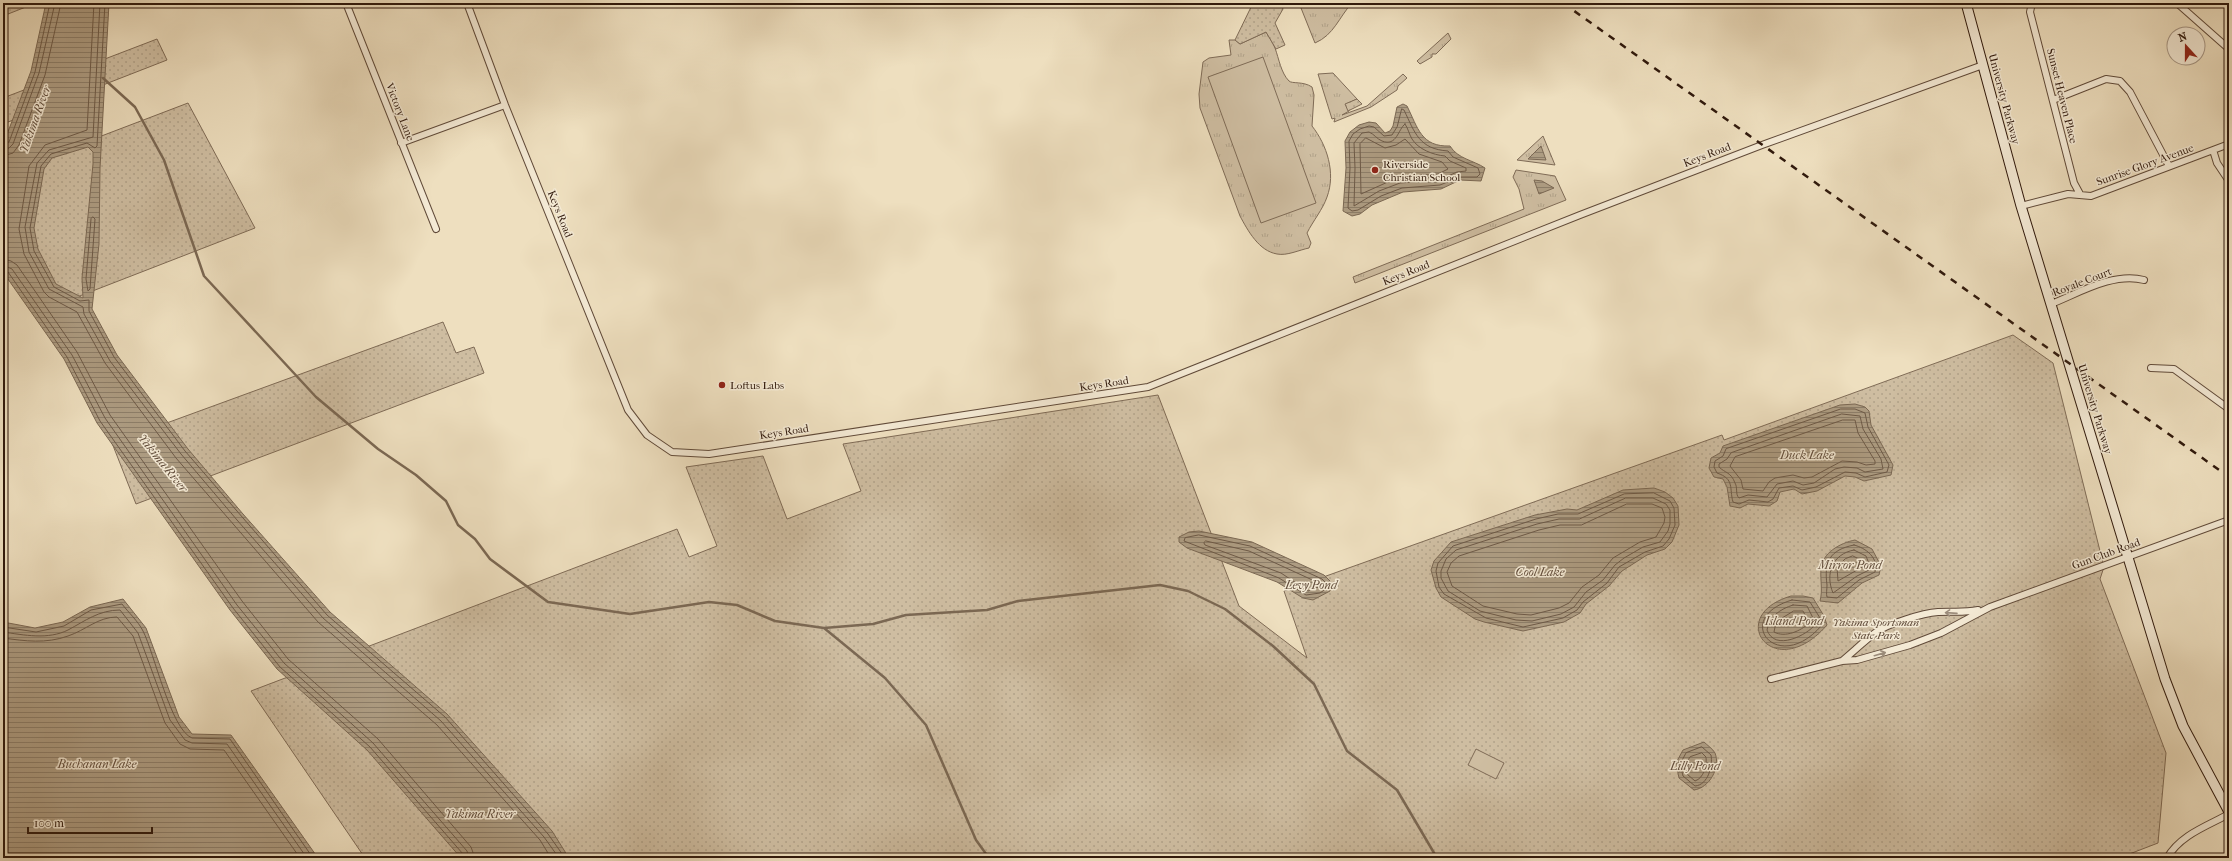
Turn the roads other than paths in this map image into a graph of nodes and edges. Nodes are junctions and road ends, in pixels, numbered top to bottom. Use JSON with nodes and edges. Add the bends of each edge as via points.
{"nodes":[{"id":1,"x":346,"y":3,"type":"edge"},
{"id":2,"x":467,"y":3,"type":"edge"},
{"id":3,"x":1966,"y":3,"type":"edge"},
{"id":4,"x":2032,"y":3,"type":"edge"},
{"id":5,"x":2177,"y":3,"type":"edge"},
{"id":6,"x":2229,"y":49,"type":"edge"},
{"id":7,"x":1983,"y":65,"type":"junction"},
{"id":8,"x":2052,"y":100,"type":"junction"},
{"id":9,"x":506,"y":105,"type":"junction"},
{"id":10,"x":401,"y":143,"type":"junction"},
{"id":11,"x":2229,"y":144,"type":"edge"},
{"id":12,"x":2213,"y":150,"type":"junction"},
{"id":13,"x":2169,"y":166,"type":"junction"},
{"id":14,"x":2229,"y":181,"type":"edge"},
{"id":15,"x":2080,"y":194,"type":"junction"},
{"id":16,"x":2021,"y":206,"type":"junction"},
{"id":17,"x":436,"y":229,"type":"dead end"},
{"id":18,"x":2144,"y":280,"type":"dead end"},
{"id":19,"x":2051,"y":304,"type":"junction"},
{"id":20,"x":2151,"y":368,"type":"dead end"},
{"id":21,"x":2229,"y":409,"type":"edge"},
{"id":22,"x":2229,"y":520,"type":"edge"},
{"id":23,"x":2127,"y":556,"type":"junction"},
{"id":24,"x":1990,"y":607,"type":"junction"},
{"id":25,"x":1842,"y":661,"type":"junction"},
{"id":26,"x":1771,"y":679,"type":"dead end"},
{"id":27,"x":2229,"y":813,"type":"edge"},
{"id":28,"x":2167,"y":858,"type":"edge"}],
"edges":[{"from":1,"to":10,"type":"street","name":"Victory Lane"},
{"from":2,"to":9,"type":"street","name":"Keys Road"},
{"from":3,"to":7,"type":"main road","name":"University Parkway"},
{"from":4,"to":8,"type":"street","name":"Sunset Heaven Place","via":[[2030,12]]},
{"from":5,"to":6,"type":"street"},
{"from":7,"to":9,"type":"street","name":"Keys Road","via":[[1580,214],[1148,387],[709,454],[672,452],[647,435],[628,410]]},
{"from":7,"to":16,"type":"main road","name":"University Parkway"},
{"from":8,"to":13,"type":"street","via":[[2106,79],[2120,81],[2130,92]]},
{"from":8,"to":15,"type":"street","name":"Sunset Heaven Place","via":[[2074,183]]},
{"from":9,"to":10,"type":"street"},
{"from":10,"to":17,"type":"street","name":"Victory Lane"},
{"from":11,"to":12,"type":"street","name":"Sunrise Glory Avenue"},
{"from":12,"to":13,"type":"street","name":"Sunrise Glory Avenue"},
{"from":12,"to":14,"type":"street","via":[[2217,163]]},
{"from":13,"to":15,"type":"street","name":"Sunrise Glory Avenue","via":[[2091,196]]},
{"from":15,"to":16,"type":"street","name":"Sunrise Glory Avenue","via":[[2068,194]]},
{"from":16,"to":19,"type":"main road","name":"University Parkway"},
{"from":18,"to":19,"type":"street","name":"Royale Court","via":[[2133,277],[2119,278]]},
{"from":19,"to":23,"type":"main road","name":"University Parkway"},
{"from":20,"to":21,"type":"street","via":[[2174,370]]},
{"from":22,"to":23,"type":"street","name":"Gun Club Road"},
{"from":23,"to":24,"type":"street","name":"Gun Club Road"},
{"from":23,"to":27,"type":"main road","name":"University Parkway","via":[[2165,679],[2181,719]]},
{"from":25,"to":24,"type":"street","name":"Gun Club Road","one_way":true,"via":[[1857,660],[1910,645],[1941,633]]},
{"from":24,"to":25,"type":"street","name":"Gun Club Road","one_way":true,"via":[[1961,614],[1925,614],[1885,628]]},
{"from":25,"to":26,"type":"street","name":"Gun Club Road"},
{"from":27,"to":28,"type":"street","via":[[2186,837],[2175,846]]}]}
